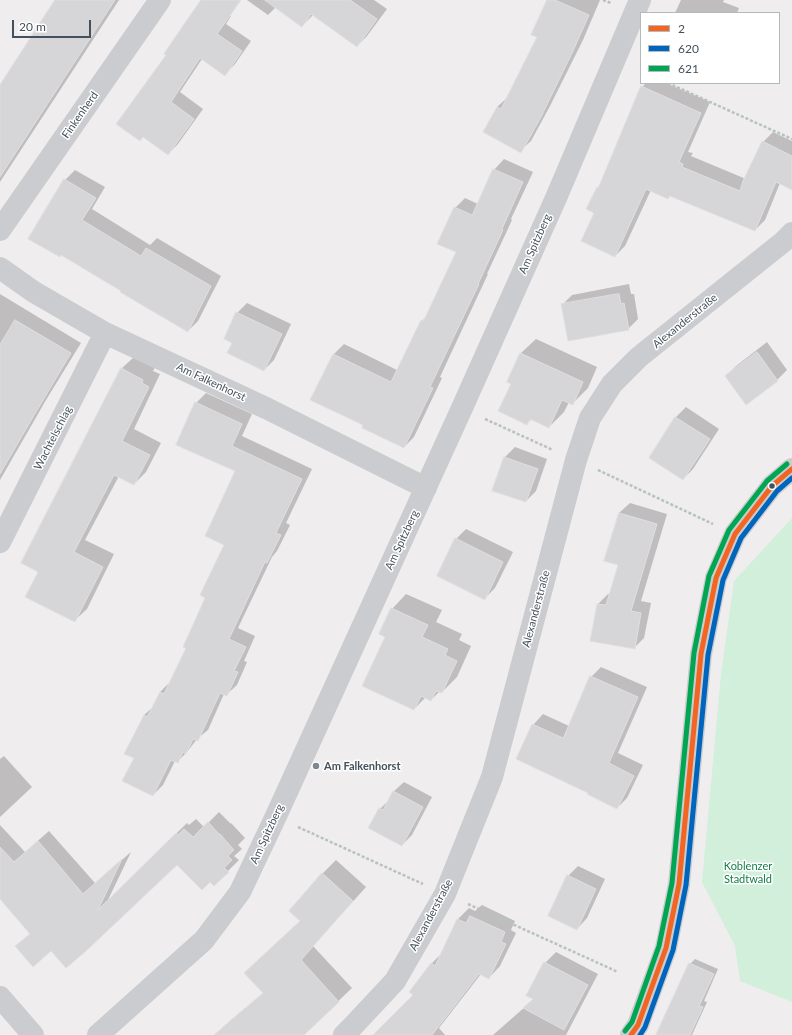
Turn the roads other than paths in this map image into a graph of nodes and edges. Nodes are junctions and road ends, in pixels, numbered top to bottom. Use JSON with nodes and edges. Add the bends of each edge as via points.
{"nodes":[{"id":1,"x":160,"y":0,"type":"edge"},
{"id":2,"x":640,"y":0,"type":"edge"},
{"id":3,"x":0,"y":230,"type":"edge"},
{"id":4,"x":792,"y":233,"type":"edge"},
{"id":5,"x":0,"y":268,"type":"edge"},
{"id":6,"x":105,"y":333,"type":"junction"},
{"id":7,"x":792,"y":469,"type":"edge"},
{"id":8,"x":426,"y":488,"type":"junction"},
{"id":9,"x":0,"y":542,"type":"edge"},
{"id":10,"x":0,"y":997,"type":"edge"},
{"id":11,"x":33,"y":1035,"type":"edge"},
{"id":12,"x":98,"y":1035,"type":"edge"},
{"id":13,"x":344,"y":1035,"type":"edge"},
{"id":14,"x":632,"y":1035,"type":"edge"}],
"edges":[{"from":1,"to":3,"type":"street","name":"Finkenherd"},
{"from":2,"to":8,"type":"street","name":"Am Spitzberg","via":[[556,198]]},
{"from":4,"to":13,"type":"street","name":"Alexanderstraße","via":[[639,357],[612,384],[590,418],[576,460],[492,777],[445,894],[395,981]]},
{"from":5,"to":6,"type":"street","name":"Am Falkenhorst","via":[[34,292]]},
{"from":6,"to":8,"type":"street","name":"Am Falkenhorst","via":[[266,408]]},
{"from":6,"to":9,"type":"street","name":"Wachtelschlag"},
{"from":7,"to":14,"type":"street","via":[[772,486],[735,534],[716,578],[701,654],[679,884],[666,948]]},
{"from":8,"to":12,"type":"street","name":"Am Spitzberg","via":[[240,892],[204,940]]},
{"from":10,"to":11,"type":"street"}]}
